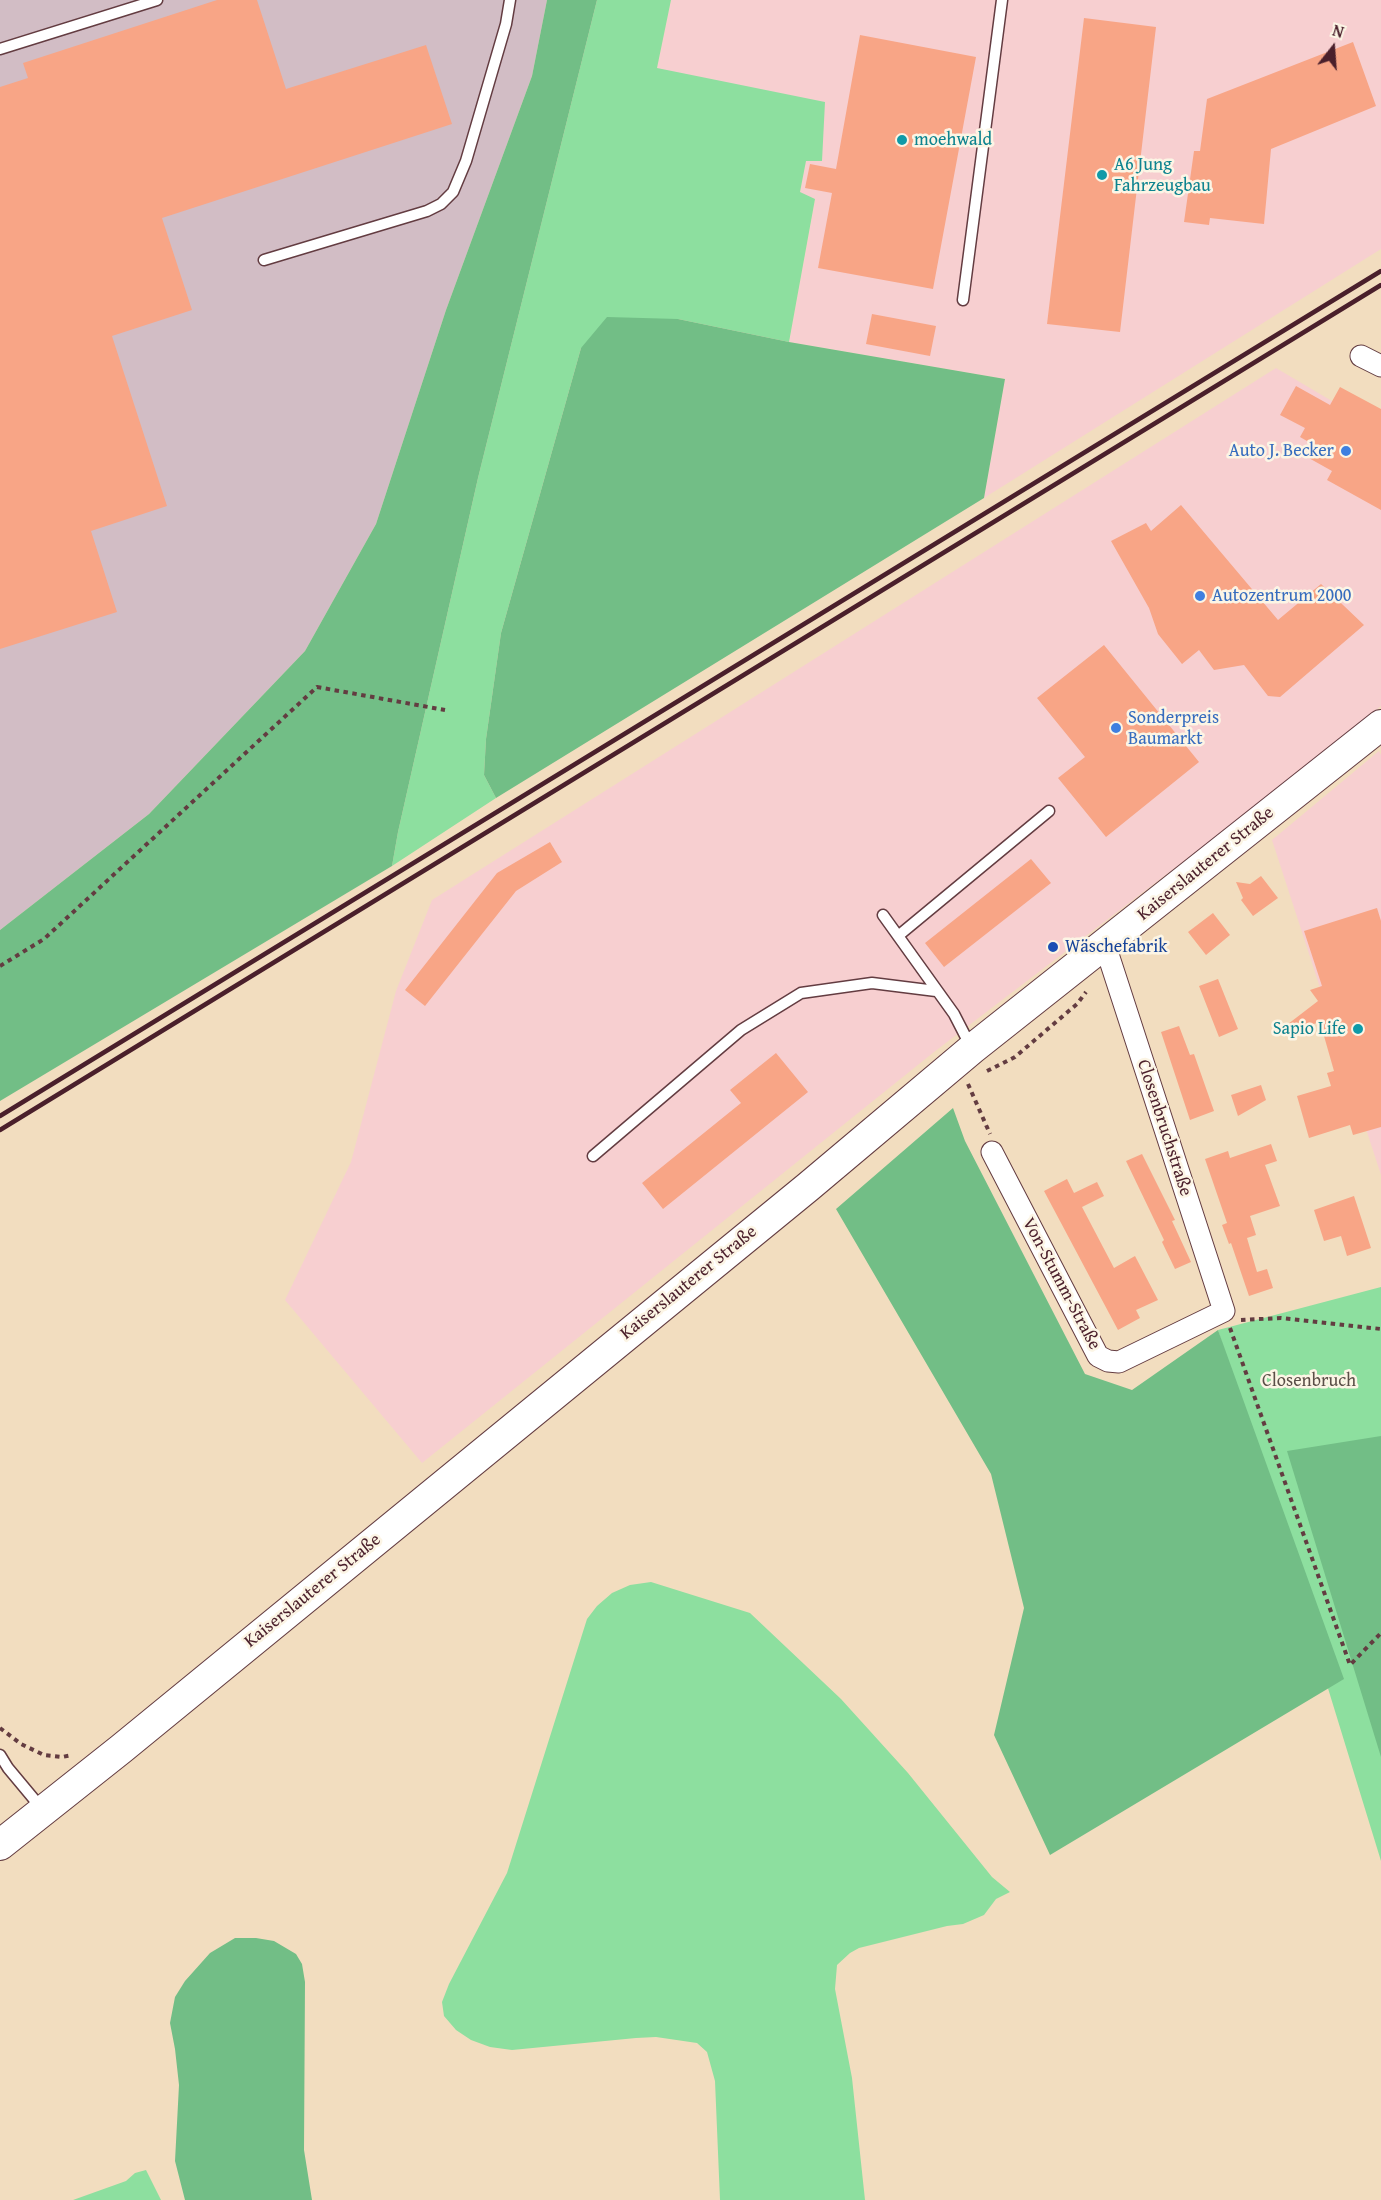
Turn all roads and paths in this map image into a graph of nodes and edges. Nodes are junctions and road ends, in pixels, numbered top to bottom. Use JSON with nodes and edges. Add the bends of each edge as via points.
{"nodes":[{"id":1,"x":158,"y":0,"type":"edge"},
{"id":2,"x":510,"y":0,"type":"edge"},
{"id":3,"x":1002,"y":0,"type":"edge"},
{"id":4,"x":0,"y":49,"type":"edge"},
{"id":5,"x":264,"y":260,"type":"dead end"},
{"id":6,"x":963,"y":300,"type":"dead end"},
{"id":7,"x":1361,"y":356,"type":"dead end"},
{"id":8,"x":1381,"y":366,"type":"edge"},
{"id":9,"x":445,"y":710,"type":"dead end"},
{"id":10,"x":1381,"y":724,"type":"edge"},
{"id":11,"x":1049,"y":811,"type":"dead end"},
{"id":12,"x":883,"y":915,"type":"dead end"},
{"id":13,"x":898,"y":936,"type":"junction"},
{"id":14,"x":1109,"y":955,"type":"junction"},
{"id":15,"x":0,"y":966,"type":"edge"},
{"id":16,"x":936,"y":991,"type":"junction"},
{"id":17,"x":978,"y":1066,"type":"junction"},
{"id":18,"x":968,"y":1084,"type":"junction"},
{"id":19,"x":992,"y":1152,"type":"joint"},
{"id":20,"x":593,"y":1156,"type":"dead end"},
{"id":21,"x":1226,"y":1316,"type":"junction"},
{"id":22,"x":1381,"y":1329,"type":"edge"},
{"id":23,"x":1381,"y":1633,"type":"edge"},
{"id":24,"x":0,"y":1728,"type":"edge"},
{"id":25,"x":15,"y":1740,"type":"dead end"},
{"id":26,"x":0,"y":1755,"type":"edge"},
{"id":27,"x":43,"y":1810,"type":"junction"},
{"id":28,"x":0,"y":1845,"type":"edge"}],
"edges":[{"from":1,"to":4,"type":"lane"},
{"from":2,"to":5,"type":"lane","via":[[466,161],[453,192],[427,211]]},
{"from":3,"to":6,"type":"lane"},
{"from":7,"to":8,"type":"street"},
{"from":9,"to":15,"type":"path","via":[[317,687],[44,939]]},
{"from":10,"to":14,"type":"main road","name":"Kaiserslauterer Straße"},
{"from":11,"to":13,"type":"lane"},
{"from":12,"to":13,"type":"lane"},
{"from":13,"to":16,"type":"lane"},
{"from":14,"to":17,"type":"main road","name":"Kaiserslauterer Straße"},
{"from":14,"to":17,"type":"path","via":[[1077,1004],[1015,1057]]},
{"from":14,"to":21,"type":"street","name":"Closenbruchstraße"},
{"from":16,"to":17,"type":"lane","via":[[954,1014]]},
{"from":16,"to":20,"type":"lane","via":[[872,983],[801,993],[741,1030]]},
{"from":17,"to":18,"type":"path"},
{"from":17,"to":18,"type":"path"},
{"from":17,"to":27,"type":"main road","name":"Kaiserslauterer Straße","via":[[798,1194]]},
{"from":18,"to":19,"type":"path","via":[[994,1142]]},
{"from":19,"to":21,"type":"street","name":"Von-Stumm-Straße","via":[[1098,1356],[1119,1362]]},
{"from":21,"to":22,"type":"path"},
{"from":21,"to":23,"type":"path","via":[[1350,1665]]},
{"from":24,"to":25,"type":"path"},
{"from":26,"to":27,"type":"lane"},
{"from":27,"to":28,"type":"main road","name":"Kaiserslauterer Straße"}]}
